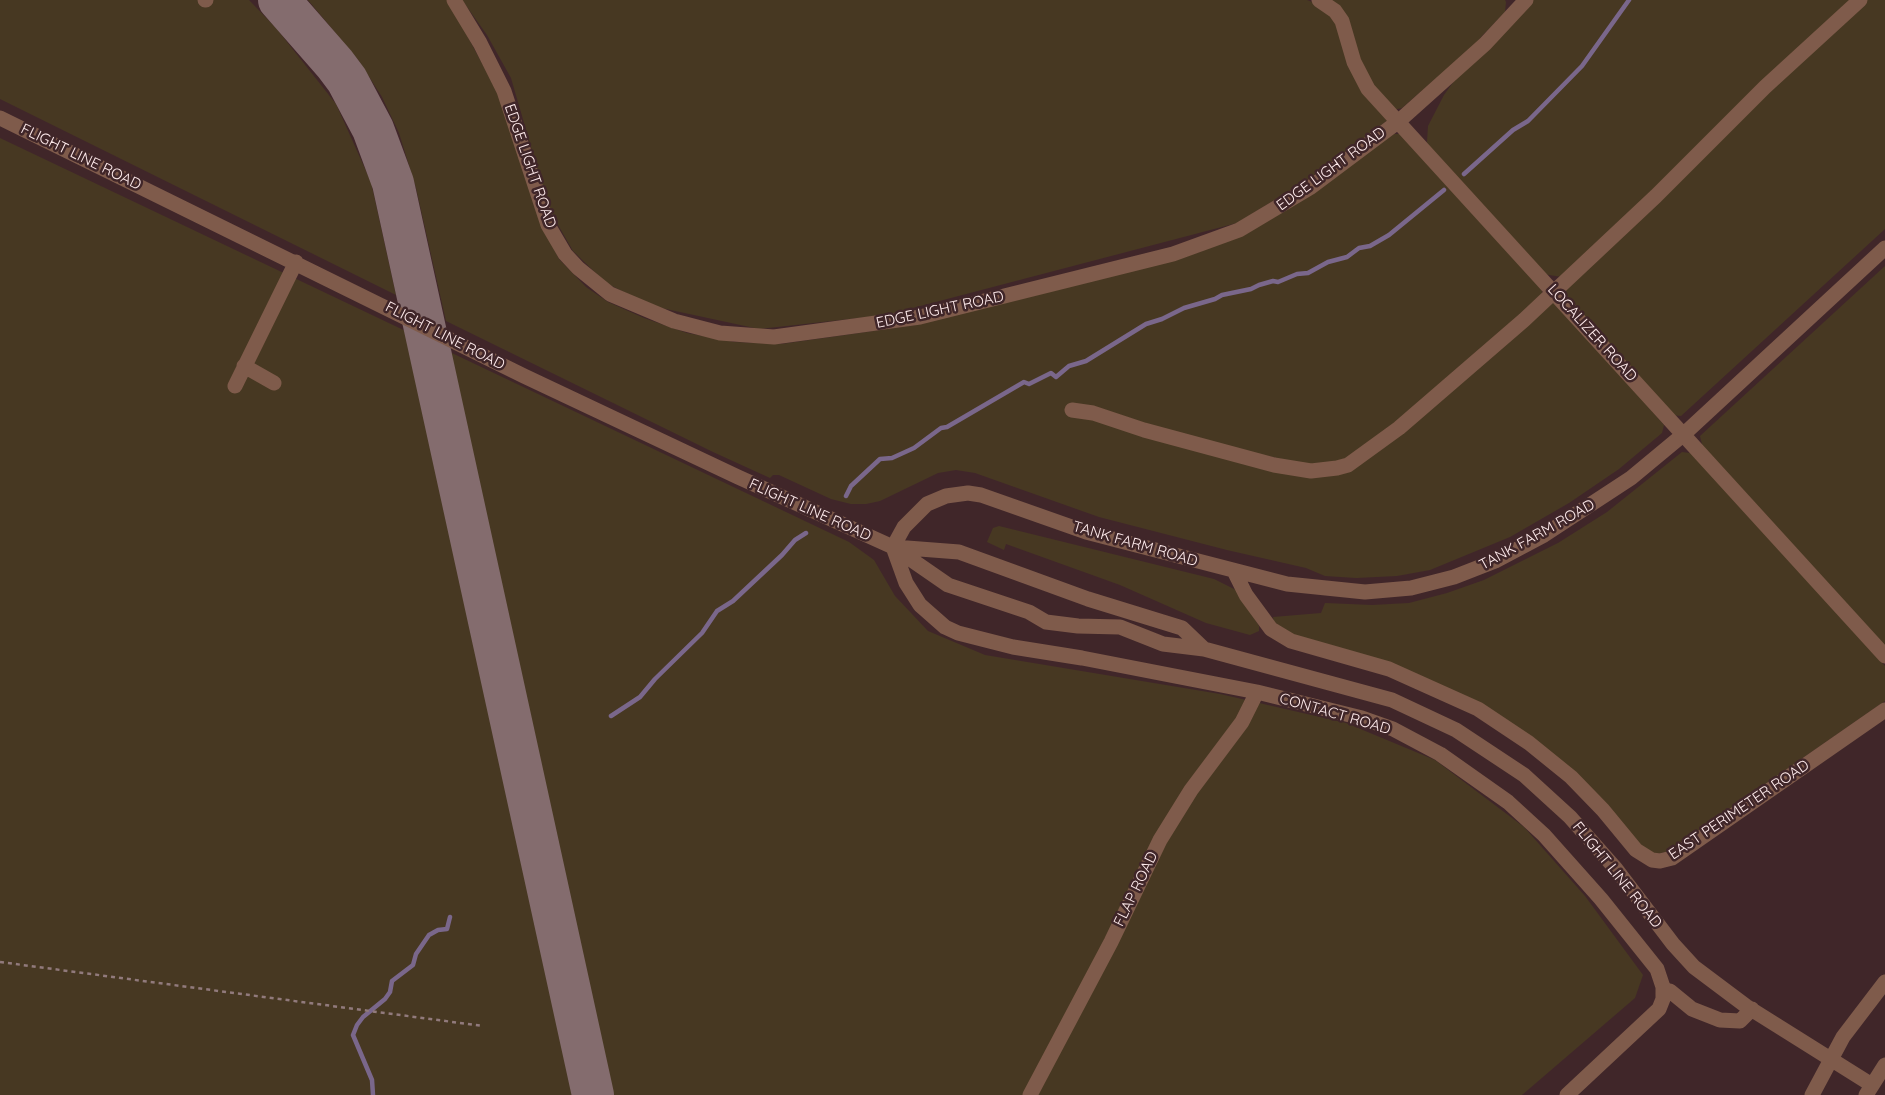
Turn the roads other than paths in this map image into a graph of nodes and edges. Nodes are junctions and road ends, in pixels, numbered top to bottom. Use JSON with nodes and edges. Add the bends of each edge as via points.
{"nodes":[{"id":1,"x":454,"y":0,"type":"edge"},
{"id":2,"x":1319,"y":0,"type":"edge"},
{"id":3,"x":1526,"y":0,"type":"edge"},
{"id":4,"x":1860,"y":0,"type":"edge"},
{"id":5,"x":0,"y":118,"type":"edge"},
{"id":6,"x":1399,"y":121,"type":"junction"},
{"id":7,"x":1885,"y":248,"type":"edge"},
{"id":8,"x":296,"y":262,"type":"junction"},
{"id":9,"x":1553,"y":290,"type":"junction"},
{"id":10,"x":244,"y":366,"type":"junction"},
{"id":11,"x":274,"y":383,"type":"dead end"},
{"id":12,"x":235,"y":386,"type":"dead end"},
{"id":13,"x":1072,"y":410,"type":"dead end"},
{"id":14,"x":1684,"y":434,"type":"junction"},
{"id":15,"x":893,"y":547,"type":"junction"},
{"id":16,"x":1234,"y":571,"type":"junction"},
{"id":17,"x":1204,"y":648,"type":"junction"},
{"id":18,"x":1885,"y":656,"type":"edge"},
{"id":19,"x":1257,"y":692,"type":"junction"},
{"id":20,"x":1885,"y":710,"type":"edge"},
{"id":21,"x":1885,"y":982,"type":"edge"},
{"id":22,"x":1663,"y":993,"type":"junction"},
{"id":23,"x":1752,"y":1009,"type":"junction"},
{"id":24,"x":1831,"y":1059,"type":"junction"},
{"id":25,"x":1885,"y":1065,"type":"edge"},
{"id":26,"x":1869,"y":1090,"type":"edge"},
{"id":27,"x":1030,"y":1095,"type":"edge"},
{"id":28,"x":1568,"y":1095,"type":"edge"},
{"id":29,"x":1812,"y":1095,"type":"edge"}],
"edges":[{"from":1,"to":6,"type":"street","name":"EDGE LIGHT ROAD","via":[[480,42],[504,91],[548,225],[565,254],[594,282],[628,303],[674,321],[720,332],[774,337],[912,318],[1070,281],[1191,248],[1239,230],[1276,209]]},
{"from":2,"to":6,"type":"street","name":"LOCALIZER ROAD","via":[[1342,20],[1354,62],[1368,89]]},
{"from":3,"to":6,"type":"street","name":"EDGE LIGHT ROAD","via":[[1485,44]]},
{"from":4,"to":9,"type":"street"},
{"from":5,"to":8,"type":"street","name":"FLIGHT LINE ROAD"},
{"from":6,"to":9,"type":"street","name":"LOCALIZER ROAD"},
{"from":7,"to":14,"type":"street","name":"TANK FARM ROAD"},
{"from":8,"to":10,"type":"street"},
{"from":8,"to":15,"type":"street","name":"FLIGHT LINE ROAD","via":[[542,384]]},
{"from":9,"to":13,"type":"street","via":[[1524,320],[1399,428],[1361,458],[1337,468],[1311,471],[1274,465],[1161,435],[1093,412]]},
{"from":9,"to":14,"type":"street","name":"LOCALIZER ROAD"},
{"from":10,"to":11,"type":"street"},
{"from":10,"to":12,"type":"street"},
{"from":14,"to":16,"type":"street","name":"TANK FARM ROAD","via":[[1631,478],[1574,517],[1495,561],[1454,578],[1411,588],[1365,592],[1287,584]]},
{"from":14,"to":18,"type":"street","name":"LOCALIZER ROAD"},
{"from":15,"to":16,"type":"street","name":"TANK FARM ROAD","via":[[911,518],[927,504],[946,496],[968,493],[1086,532]]},
{"from":15,"to":17,"type":"street","name":"FLIGHT LINE ROAD","via":[[959,552],[1182,628]]},
{"from":15,"to":17,"type":"street","name":"FLIGHT LINE ROAD","via":[[948,585],[1029,612],[1046,622],[1120,627],[1163,644]]},
{"from":15,"to":19,"type":"street","name":"CONTACT ROAD","via":[[900,571],[920,605],[945,627],[958,633],[1013,647]]},
{"from":16,"to":20,"type":"street","name":"EAST PERIMETER ROAD","via":[[1246,595],[1271,629],[1291,641],[1388,669],[1478,709],[1570,777],[1604,810],[1636,850],[1652,860],[1672,858]]},
{"from":17,"to":23,"type":"street","name":"FLIGHT LINE ROAD","via":[[1392,700],[1456,730],[1505,761],[1587,834],[1694,967]]},
{"from":19,"to":22,"type":"street","name":"CONTACT ROAD","via":[[1393,729],[1440,754],[1489,787],[1544,835],[1592,887],[1657,969]]},
{"from":19,"to":27,"type":"street","name":"FLAP ROAD","via":[[1242,722],[1191,790],[1160,840]]},
{"from":21,"to":24,"type":"street","via":[[1843,1037]]},
{"from":22,"to":23,"type":"street","via":[[1670,992],[1692,1009],[1720,1020],[1740,1021]]},
{"from":22,"to":28,"type":"street","via":[[1659,1009]]},
{"from":23,"to":24,"type":"street","name":"FLIGHT LINE ROAD"},
{"from":24,"to":26,"type":"street","name":"FLIGHT LINE ROAD"},
{"from":24,"to":29,"type":"street"},
{"from":25,"to":26,"type":"street"}]}
